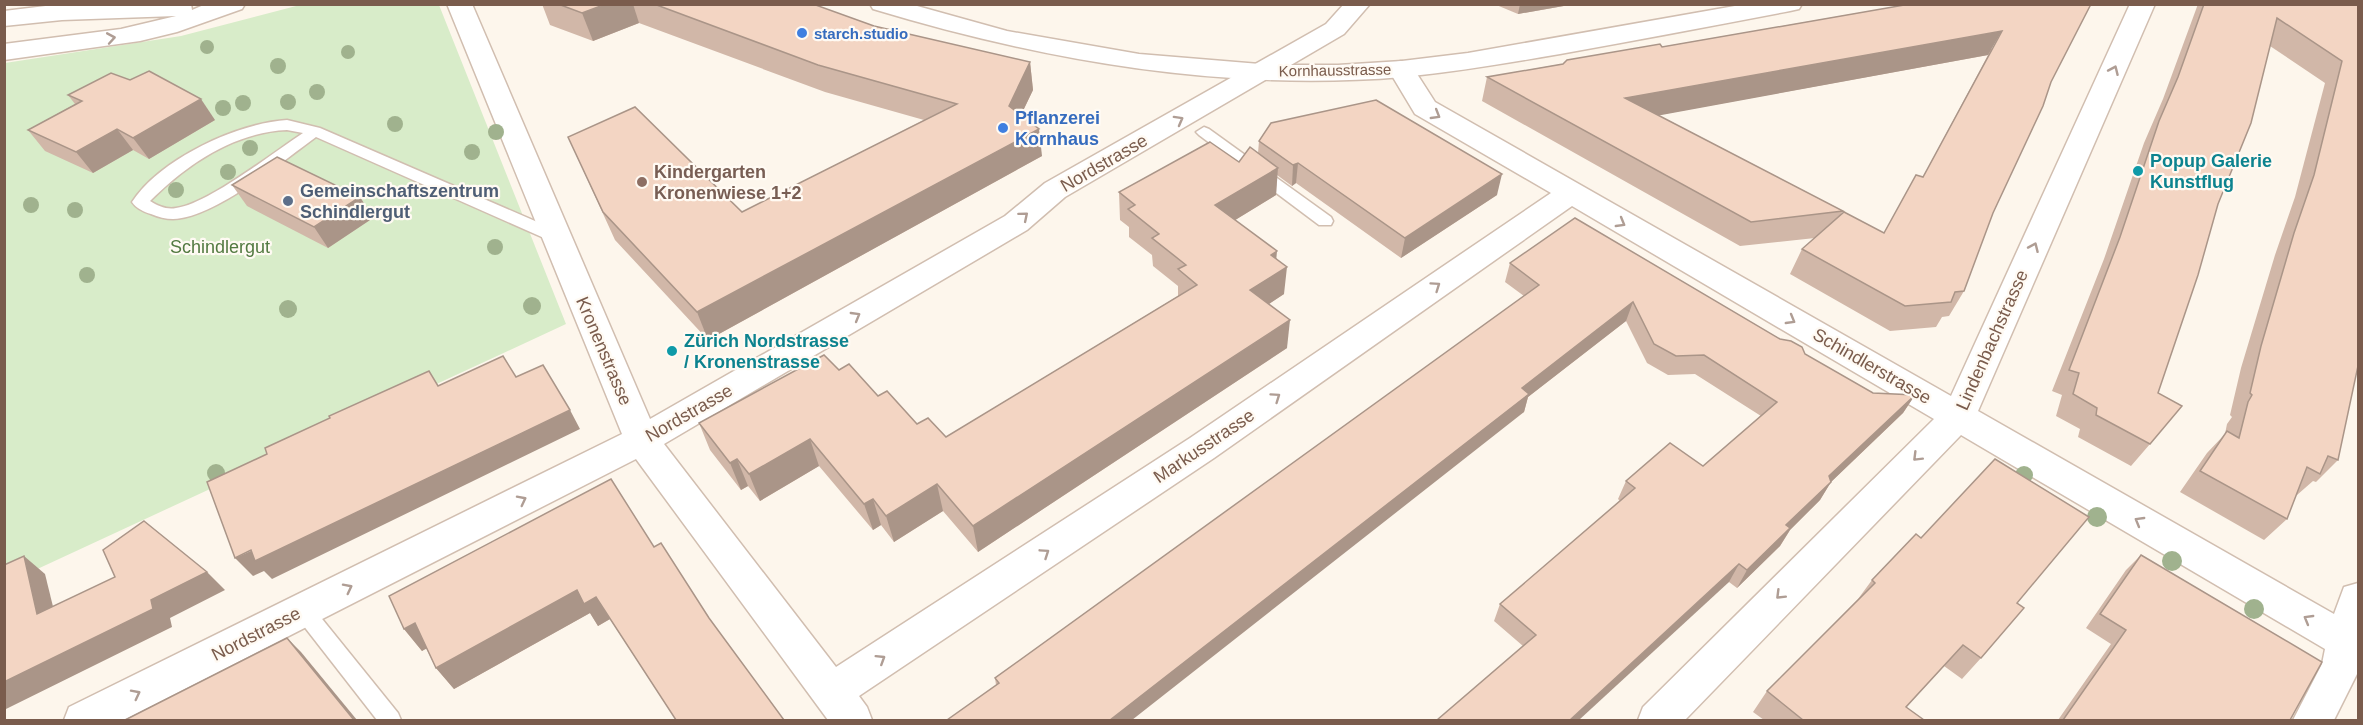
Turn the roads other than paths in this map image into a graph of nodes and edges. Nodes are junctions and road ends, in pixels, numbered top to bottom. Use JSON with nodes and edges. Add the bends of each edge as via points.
{"nodes":[{"id":1,"x":459,"y":4,"type":"edge"},
{"id":2,"x":882,"y":4,"type":"edge"},
{"id":3,"x":1358,"y":4,"type":"edge"},
{"id":4,"x":1791,"y":4,"type":"edge"},
{"id":5,"x":2143,"y":4,"type":"edge"},
{"id":6,"x":158,"y":6,"type":"edge"},
{"id":7,"x":229,"y":6,"type":"edge"},
{"id":8,"x":44,"y":8,"type":"edge"},
{"id":9,"x":4,"y":19,"type":"edge"},
{"id":10,"x":4,"y":30,"type":"edge"},
{"id":11,"x":53,"y":43,"type":"junction"},
{"id":12,"x":4,"y":52,"type":"edge"},
{"id":13,"x":1401,"y":69,"type":"junction"},
{"id":14,"x":1260,"y":71,"type":"junction"},
{"id":15,"x":315,"y":131,"type":"junction"},
{"id":16,"x":1204,"y":132,"type":"dead end"},
{"id":17,"x":1570,"y":194,"type":"junction"},
{"id":18,"x":1325,"y":221,"type":"dead end"},
{"id":19,"x":559,"y":238,"type":"junction"},
{"id":20,"x":1959,"y":416,"type":"junction"},
{"id":21,"x":642,"y":440,"type":"junction"},
{"id":22,"x":2358,"y":599,"type":"edge"},
{"id":23,"x":303,"y":610,"type":"junction"},
{"id":24,"x":2352,"y":645,"type":"edge"},
{"id":25,"x":842,"y":706,"type":"edge"},
{"id":26,"x":1669,"y":717,"type":"edge"},
{"id":27,"x":84,"y":720,"type":"edge"},
{"id":28,"x":390,"y":720,"type":"edge"},
{"id":29,"x":2313,"y":720,"type":"edge"}],
"edges":[{"from":1,"to":19,"type":"street","name":"Kronenstrasse"},
{"from":2,"to":14,"type":"street","name":"Kornhausstrasse","via":[[1028,44],[1165,64]]},
{"from":3,"to":14,"type":"street","name":"Nordstrasse","via":[[1335,29]]},
{"from":4,"to":13,"type":"street","name":"Kornhausstrasse","via":[[1470,61]]},
{"from":20,"to":5,"type":"street","name":"Lindenbachstrasse","one_way":true},
{"from":6,"to":7,"type":"street"},
{"from":6,"to":8,"type":"street"},
{"from":11,"to":7,"type":"street","one_way":true,"via":[[95,41],[160,29]]},
{"from":8,"to":9,"type":"street"},
{"from":8,"to":10,"type":"street"},
{"from":8,"to":11,"type":"street","via":[[34,32]]},
{"from":11,"to":12,"type":"street"},
{"from":13,"to":14,"type":"street","name":"Kornhausstrasse"},
{"from":13,"to":17,"type":"street","name":"Schindlerstrasse","one_way":true,"via":[[1425,108]]},
{"from":21,"to":14,"type":"street","name":"Nordstrasse","one_way":true,"via":[[1016,223],[1055,190]]},
{"from":15,"to":15,"type":"lane","via":[[286,125],[240,134],[192,157],[140,202],[152,210],[175,214],[202,206]]},
{"from":15,"to":19,"type":"lane"},
{"from":16,"to":18,"type":"lane"},
{"from":17,"to":20,"type":"street","name":"Schindlerstrasse","one_way":true},
{"from":25,"to":17,"type":"street","name":"Markusstrasse","one_way":true,"via":[[1192,455]]},
{"from":19,"to":21,"type":"street","name":"Kronenstrasse"},
{"from":24,"to":20,"type":"street","name":"Schindlerstrasse","one_way":true},
{"from":20,"to":26,"type":"street","name":"Lindenbachstrasse","one_way":true},
{"from":23,"to":21,"type":"street","name":"Nordstrasse","one_way":true},
{"from":21,"to":25,"type":"street","name":"Kronenstrasse"},
{"from":22,"to":24,"type":"street"},
{"from":27,"to":23,"type":"street","name":"Nordstrasse","one_way":true},
{"from":23,"to":28,"type":"lane"},
{"from":24,"to":29,"type":"street"}]}
